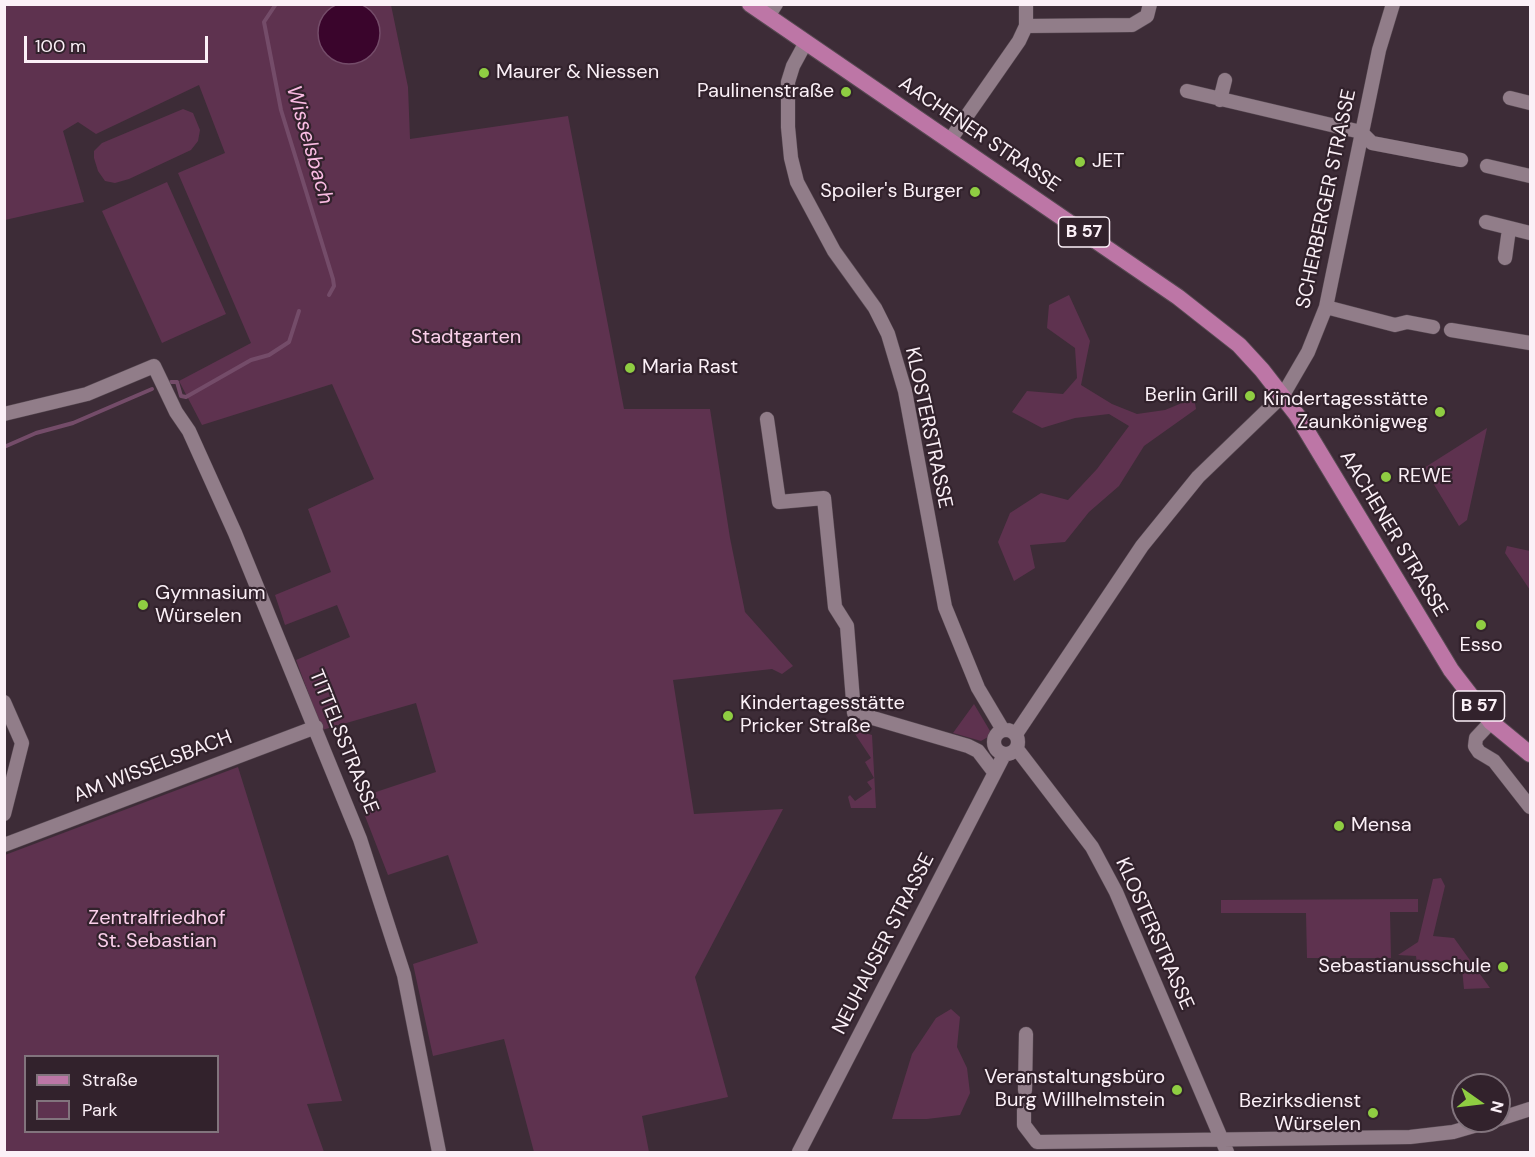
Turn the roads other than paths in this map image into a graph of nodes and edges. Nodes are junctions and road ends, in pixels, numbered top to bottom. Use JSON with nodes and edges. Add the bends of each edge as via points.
{"nodes":[{"id":1,"x":750,"y":4,"type":"edge"},
{"id":2,"x":1026,"y":4,"type":"edge"},
{"id":3,"x":1150,"y":4,"type":"edge"},
{"id":4,"x":1393,"y":4,"type":"edge"},
{"id":5,"x":772,"y":10,"type":"edge"},
{"id":6,"x":1026,"y":26,"type":"junction"},
{"id":7,"x":806,"y":42,"type":"junction"},
{"id":8,"x":1225,"y":80,"type":"dead end"},
{"id":9,"x":1188,"y":91,"type":"dead end"},
{"id":10,"x":1510,"y":98,"type":"dead end"},
{"id":11,"x":1220,"y":100,"type":"junction"},
{"id":12,"x":1530,"y":103,"type":"edge"},
{"id":13,"x":1361,"y":132,"type":"junction"},
{"id":14,"x":950,"y":140,"type":"junction"},
{"id":15,"x":1461,"y":160,"type":"dead end"},
{"id":16,"x":1486,"y":166,"type":"dead end"},
{"id":17,"x":1530,"y":176,"type":"edge"},
{"id":18,"x":1486,"y":222,"type":"dead end"},
{"id":19,"x":1509,"y":229,"type":"junction"},
{"id":20,"x":1530,"y":233,"type":"edge"},
{"id":21,"x":1505,"y":258,"type":"dead end"},
{"id":22,"x":1326,"y":307,"type":"junction"},
{"id":23,"x":1433,"y":327,"type":"dead end"},
{"id":24,"x":1451,"y":330,"type":"dead end"},
{"id":25,"x":1530,"y":343,"type":"edge"},
{"id":26,"x":1283,"y":395,"type":"junction"},
{"id":27,"x":4,"y":414,"type":"edge"},
{"id":28,"x":767,"y":419,"type":"dead end"},
{"id":29,"x":4,"y":702,"type":"edge"},
{"id":30,"x":1491,"y":722,"type":"junction"},
{"id":31,"x":316,"y":727,"type":"junction"},
{"id":32,"x":1009,"y":732,"type":"junction"},
{"id":33,"x":978,"y":750,"type":"junction"},
{"id":34,"x":1005,"y":750,"type":"junction"},
{"id":35,"x":1530,"y":754,"type":"edge"},
{"id":36,"x":994,"y":772,"type":"junction"},
{"id":37,"x":1530,"y":807,"type":"edge"},
{"id":38,"x":4,"y":814,"type":"edge"},
{"id":39,"x":4,"y":845,"type":"edge"},
{"id":40,"x":1026,"y":1034,"type":"dead end"},
{"id":41,"x":1025,"y":1090,"type":"dead end"},
{"id":42,"x":1530,"y":1109,"type":"edge"},
{"id":43,"x":1024,"y":1110,"type":"dead end"},
{"id":44,"x":1511,"y":1115,"type":"edge"},
{"id":45,"x":1451,"y":1132,"type":"edge"},
{"id":46,"x":1226,"y":1147,"type":"edge"},
{"id":47,"x":439,"y":1152,"type":"edge"},
{"id":48,"x":799,"y":1152,"type":"edge"}],
"edges":[{"from":1,"to":5,"type":"main road","name":"AACHENER STRASSE","number":"B 57"},
{"from":2,"to":6,"type":"street"},
{"from":3,"to":6,"type":"street","via":[[1147,16],[1139,24]]},
{"from":4,"to":13,"type":"street","name":"SCHERBERGER STRASSE"},
{"from":5,"to":7,"type":"main road","name":"AACHENER STRASSE","number":"B 57"},
{"from":6,"to":14,"type":"street"},
{"from":7,"to":14,"type":"main road","name":"AACHENER STRASSE","number":"B 57"},
{"from":7,"to":32,"type":"street","name":"KLOSTERSTRASSE","via":[[788,82],[789,137],[797,182],[834,251],[875,308],[888,334],[905,390],[945,607],[978,688]]},
{"from":8,"to":11,"type":"street"},
{"from":9,"to":11,"type":"street"},
{"from":10,"to":12,"type":"street"},
{"from":11,"to":13,"type":"street"},
{"from":13,"to":15,"type":"street","via":[[1372,143]]},
{"from":13,"to":22,"type":"street","name":"SCHERBERGER STRASSE"},
{"from":14,"to":26,"type":"main road","name":"AACHENER STRASSE","number":"B 57","via":[[1216,326],[1239,345]]},
{"from":16,"to":17,"type":"street"},
{"from":18,"to":19,"type":"street"},
{"from":19,"to":20,"type":"street"},
{"from":19,"to":21,"type":"street"},
{"from":22,"to":23,"type":"street","via":[[1395,326],[1407,322]]},
{"from":22,"to":26,"type":"street","name":"SCHERBERGER STRASSE","via":[[1308,352]]},
{"from":24,"to":25,"type":"street"},
{"from":26,"to":30,"type":"main road","name":"AACHENER STRASSE","number":"B 57","via":[[1438,649]]},
{"from":26,"to":32,"type":"street","via":[[1198,477],[1142,546]]},
{"from":27,"to":31,"type":"street","name":"TITTELSSTRASSE","via":[[87,394],[154,366],[217,492]]},
{"from":28,"to":33,"type":"street","via":[[779,502],[824,498],[835,607],[847,626],[860,715]]},
{"from":29,"to":38,"type":"street","via":[[22,743]]},
{"from":30,"to":35,"type":"main road","name":"AACHENER STRASSE","number":"B 57"},
{"from":30,"to":37,"type":"street","via":[[1476,738],[1475,746],[1494,761]]},
{"from":31,"to":39,"type":"street","name":"AM WISSELSBACH"},
{"from":31,"to":47,"type":"street","name":"TITTELSSTRASSE","via":[[378,890],[404,975]]},
{"from":32,"to":34,"type":"street"},
{"from":32,"to":34,"type":"street","name":"NEUHAUSER STRASSE","via":[[995,736]]},
{"from":33,"to":34,"type":"street"},
{"from":33,"to":36,"type":"street"},
{"from":34,"to":36,"type":"street","name":"NEUHAUSER STRASSE"},
{"from":34,"to":46,"type":"street","name":"KLOSTERSTRASSE","via":[[1092,847],[1116,892]]},
{"from":36,"to":48,"type":"street","name":"NEUHAUSER STRASSE"},
{"from":40,"to":41,"type":"street"},
{"from":42,"to":44,"type":"street"},
{"from":43,"to":46,"type":"street","via":[[1024,1125],[1037,1142]]},
{"from":45,"to":46,"type":"street","via":[[1410,1137],[1266,1138]]}]}
